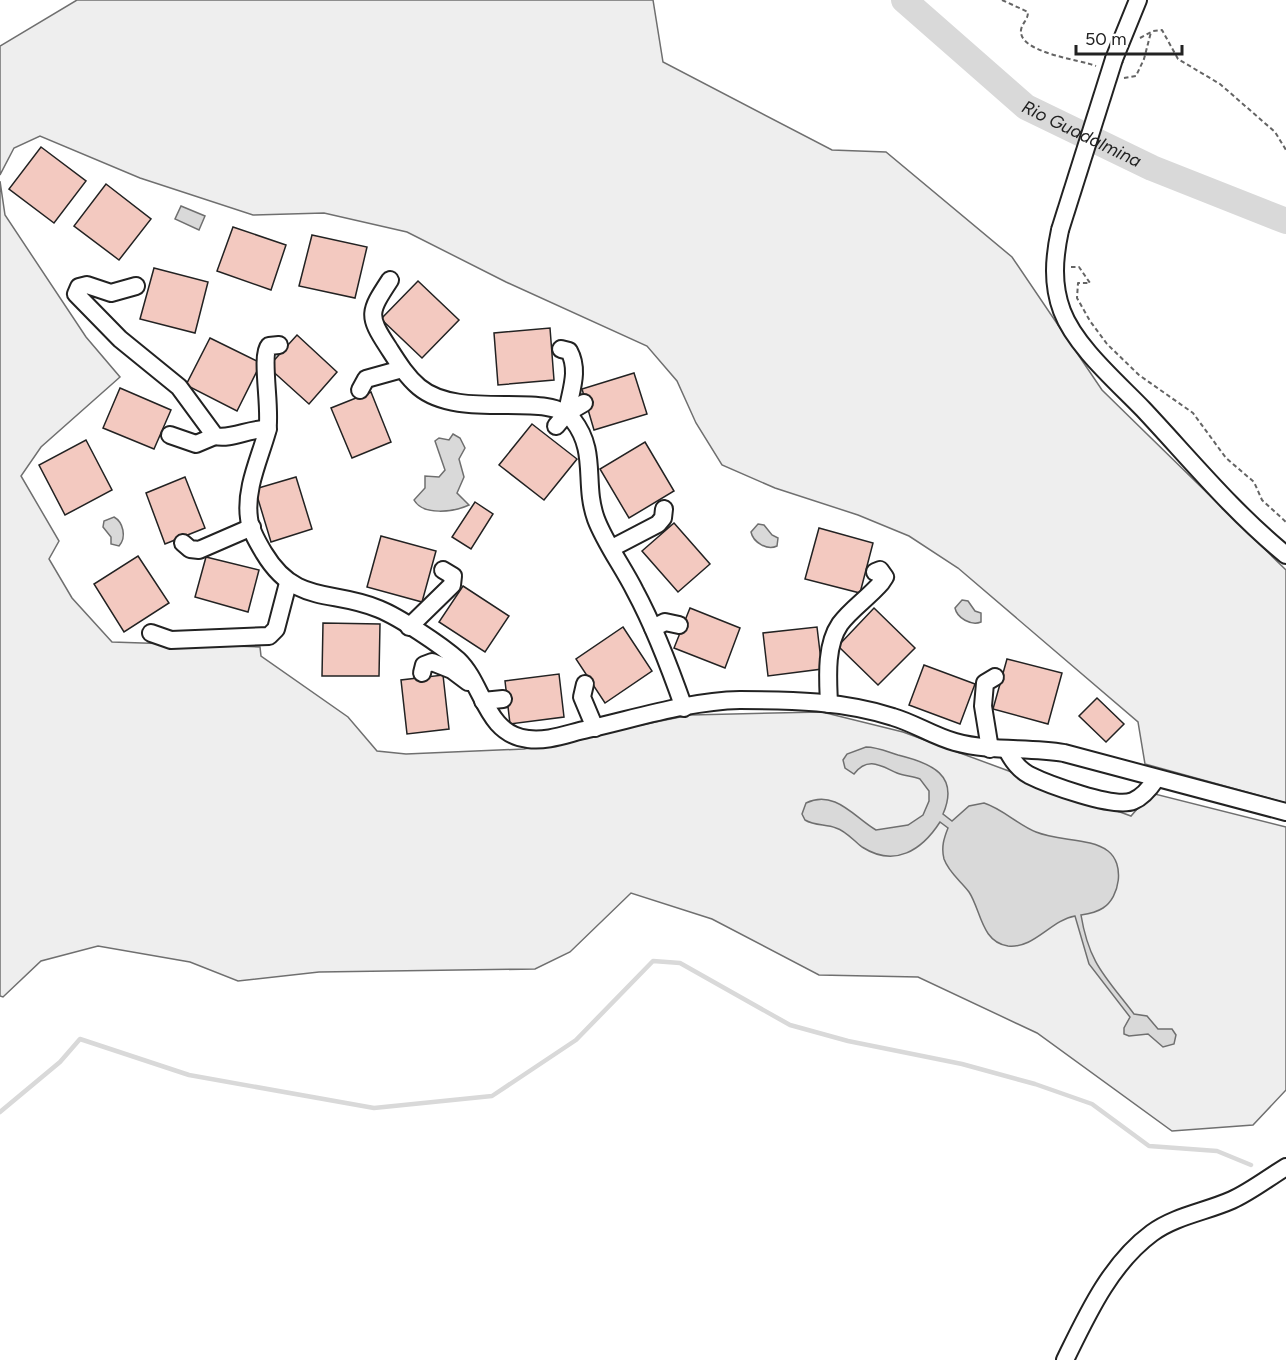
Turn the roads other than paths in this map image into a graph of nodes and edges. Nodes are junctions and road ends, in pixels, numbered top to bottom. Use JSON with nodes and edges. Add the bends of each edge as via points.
{"nodes":[{"id":1,"x":1138,"y":0,"type":"edge"},
{"id":2,"x":389,"y":280,"type":"dead end"},
{"id":3,"x":136,"y":286,"type":"dead end"},
{"id":4,"x":279,"y":345,"type":"dead end"},
{"id":5,"x":561,"y":349,"type":"dead end"},
{"id":6,"x":402,"y":369,"type":"junction"},
{"id":7,"x":360,"y":390,"type":"dead end"},
{"id":8,"x":584,"y":403,"type":"dead end"},
{"id":9,"x":567,"y":413,"type":"junction"},
{"id":10,"x":556,"y":426,"type":"dead end"},
{"id":11,"x":268,"y":429,"type":"junction"},
{"id":12,"x":170,"y":435,"type":"dead end"},
{"id":13,"x":215,"y":436,"type":"junction"},
{"id":14,"x":661,"y":520,"type":"dead end"},
{"id":15,"x":252,"y":527,"type":"junction"},
{"id":16,"x":183,"y":543,"type":"dead end"},
{"id":17,"x":612,"y":548,"type":"junction"},
{"id":18,"x":1286,"y":555,"type":"edge"},
{"id":19,"x":443,"y":570,"type":"dead end"},
{"id":20,"x":875,"y":572,"type":"dead end"},
{"id":21,"x":288,"y":583,"type":"junction"},
{"id":22,"x":679,"y":625,"type":"dead end"},
{"id":23,"x":409,"y":627,"type":"junction"},
{"id":24,"x":653,"y":628,"type":"junction"},
{"id":25,"x":152,"y":633,"type":"dead end"},
{"id":26,"x":422,"y":673,"type":"dead end"},
{"id":27,"x":994,"y":677,"type":"dead end"},
{"id":28,"x":585,"y":684,"type":"dead end"},
{"id":29,"x":480,"y":694,"type":"junction"},
{"id":30,"x":503,"y":699,"type":"dead end"},
{"id":31,"x":829,"y":704,"type":"junction"},
{"id":32,"x":684,"y":708,"type":"junction"},
{"id":33,"x":595,"y":728,"type":"junction"},
{"id":34,"x":999,"y":750,"type":"junction"},
{"id":35,"x":1156,"y":779,"type":"junction"},
{"id":36,"x":1286,"y":812,"type":"edge"},
{"id":37,"x":1286,"y":1167,"type":"edge"},
{"id":38,"x":1065,"y":1360,"type":"edge"}],
"edges":[{"from":1,"to":18,"type":"street","bridge":true,"via":[[1111,67],[1060,230],[1054,278],[1062,311],[1095,358]]},
{"from":2,"to":6,"type":"street","via":[[373,305],[372,315],[378,335]]},
{"from":3,"to":13,"type":"street","via":[[111,293],[84,285],[76,294],[120,339],[178,387]]},
{"from":4,"to":11,"type":"street","via":[[269,345],[264,354]]},
{"from":5,"to":9,"type":"street","via":[[569,351],[573,362],[574,384]]},
{"from":6,"to":7,"type":"street","via":[[366,379]]},
{"from":6,"to":9,"type":"street","via":[[419,387],[442,400],[473,406],[558,407]]},
{"from":8,"to":9,"type":"street"},
{"from":9,"to":10,"type":"street"},
{"from":9,"to":17,"type":"street","via":[[586,439],[596,519]]},
{"from":11,"to":13,"type":"street","via":[[223,438]]},
{"from":11,"to":15,"type":"street","via":[[250,492]]},
{"from":12,"to":13,"type":"street","via":[[196,444]]},
{"from":14,"to":17,"type":"street"},
{"from":15,"to":16,"type":"street","via":[[199,550]]},
{"from":15,"to":21,"type":"street","via":[[273,567]]},
{"from":17,"to":24,"type":"street"},
{"from":19,"to":23,"type":"street","via":[[449,571],[454,579],[448,594]]},
{"from":20,"to":31,"type":"street","via":[[880,570],[885,577],[827,641]]},
{"from":21,"to":23,"type":"street","via":[[344,606],[379,609]]},
{"from":21,"to":25,"type":"street","via":[[276,629],[269,636],[171,640]]},
{"from":22,"to":24,"type":"street","via":[[665,622]]},
{"from":23,"to":29,"type":"street","via":[[459,661]]},
{"from":24,"to":32,"type":"street"},
{"from":26,"to":29,"type":"street","via":[[424,664],[432,662],[452,670]]},
{"from":27,"to":34,"type":"street","via":[[985,683],[980,698]]},
{"from":28,"to":33,"type":"street","via":[[582,697]]},
{"from":29,"to":30,"type":"street"},
{"from":29,"to":33,"type":"street","via":[[487,711],[504,731],[528,739]]},
{"from":31,"to":32,"type":"street","via":[[736,700]]},
{"from":31,"to":34,"type":"street","via":[[893,717],[953,742]]},
{"from":32,"to":33,"type":"street"},
{"from":34,"to":35,"type":"street","via":[[1033,748],[1064,753]]},
{"from":34,"to":35,"type":"street","via":[[1027,774],[1071,791],[1117,802],[1140,797]]},
{"from":35,"to":36,"type":"street"},
{"from":37,"to":38,"type":"street","via":[[1232,1200],[1173,1221],[1131,1250],[1086,1315]]}]}
